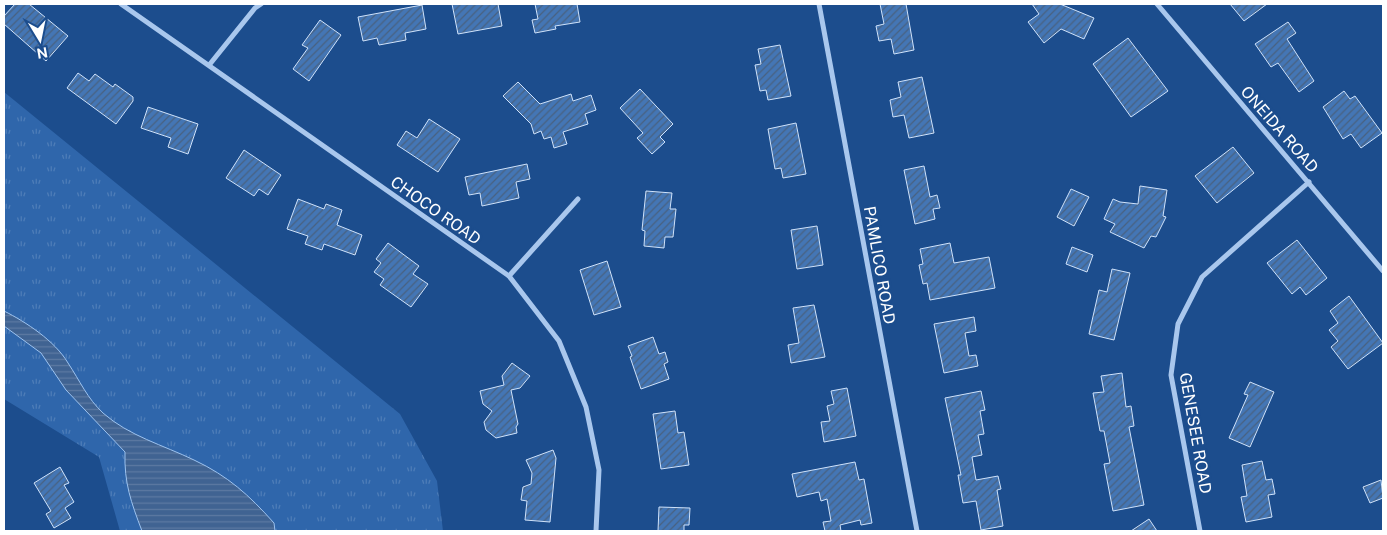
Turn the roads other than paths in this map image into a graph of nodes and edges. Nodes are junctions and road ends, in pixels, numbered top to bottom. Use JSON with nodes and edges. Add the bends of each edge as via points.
{"nodes":[{"id":1,"x":121,"y":4,"type":"edge"},
{"id":2,"x":261,"y":4,"type":"edge"},
{"id":3,"x":819,"y":4,"type":"edge"},
{"id":4,"x":1157,"y":4,"type":"edge"},
{"id":5,"x":210,"y":64,"type":"junction"},
{"id":6,"x":1309,"y":182,"type":"junction"},
{"id":7,"x":578,"y":198,"type":"dead end"},
{"id":8,"x":1383,"y":271,"type":"edge"},
{"id":9,"x":510,"y":276,"type":"junction"},
{"id":10,"x":596,"y":531,"type":"edge"},
{"id":11,"x":917,"y":531,"type":"edge"},
{"id":12,"x":1200,"y":531,"type":"edge"}],
"edges":[{"from":1,"to":5,"type":"street","name":"CHOCO ROAD"},
{"from":2,"to":5,"type":"street"},
{"from":3,"to":11,"type":"street","name":"PAMLICO ROAD"},
{"from":4,"to":6,"type":"street","name":"ONEIDA ROAD"},
{"from":5,"to":9,"type":"street","name":"CHOCO ROAD"},
{"from":6,"to":8,"type":"street","name":"ONEIDA ROAD"},
{"from":6,"to":12,"type":"street","name":"GENESEE ROAD","via":[[1202,277],[1178,324],[1171,375]]},
{"from":7,"to":9,"type":"street"},
{"from":9,"to":10,"type":"street","name":"CHOCO ROAD","via":[[559,341],[586,407],[599,470]]}]}
